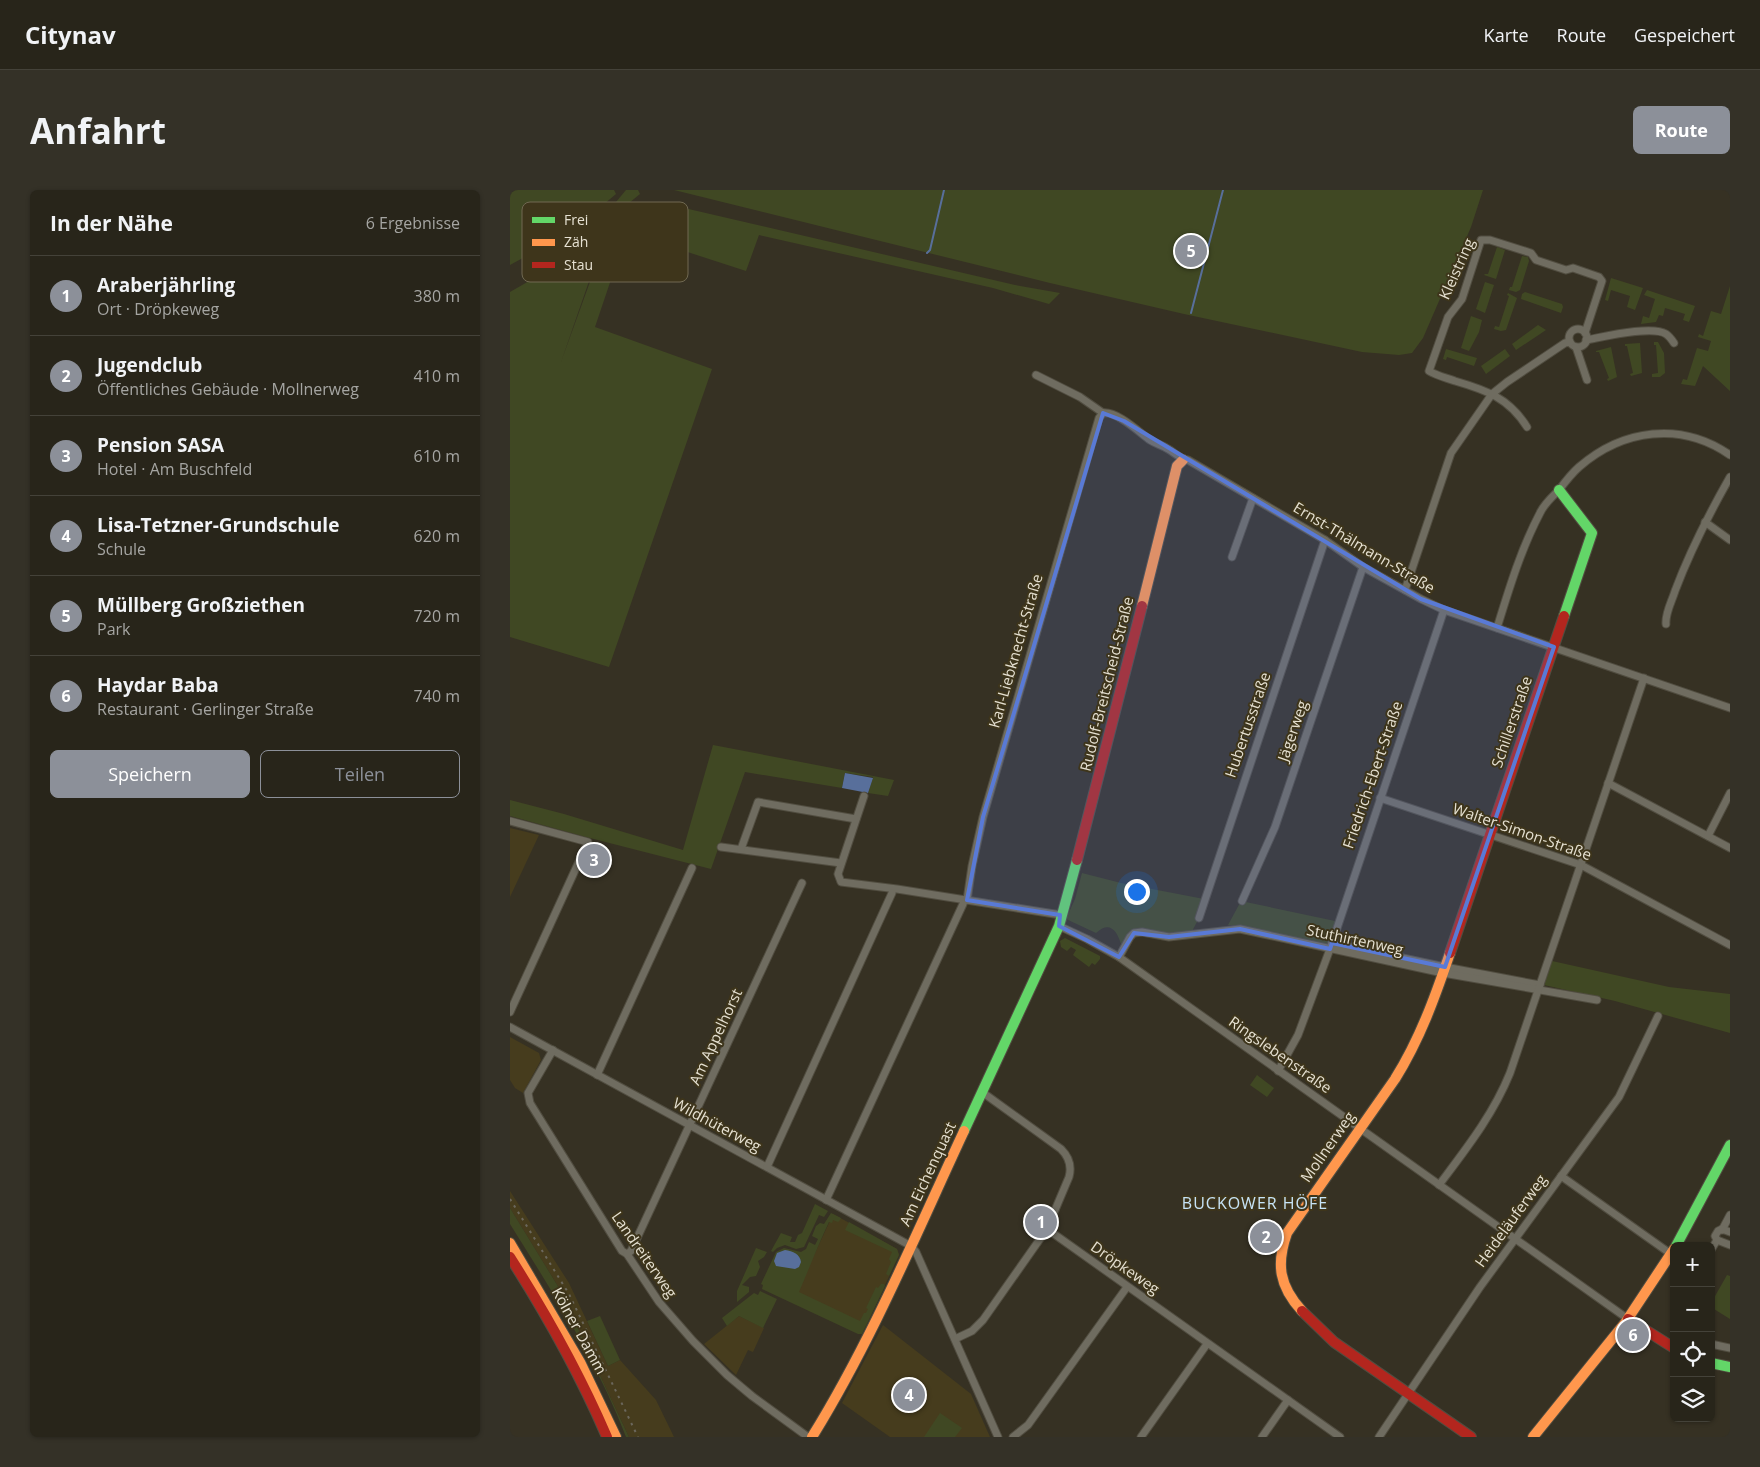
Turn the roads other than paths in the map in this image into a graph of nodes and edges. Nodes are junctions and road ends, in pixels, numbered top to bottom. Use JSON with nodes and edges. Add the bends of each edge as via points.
{"nodes":[{"id":1,"x":1586,"y":336,"type":"junction"},
{"id":2,"x":1674,"y":343,"type":"dead end"},
{"id":3,"x":1573,"y":344,"type":"junction"},
{"id":4,"x":1036,"y":374,"type":"dead end"},
{"id":5,"x":1587,"y":380,"type":"dead end"},
{"id":6,"x":1492,"y":394,"type":"junction"},
{"id":7,"x":1103,"y":413,"type":"junction"},
{"id":8,"x":1527,"y":427,"type":"dead end"},
{"id":9,"x":1730,"y":455,"type":"edge"},
{"id":10,"x":1183,"y":460,"type":"junction"},
{"id":11,"x":1730,"y":477,"type":"edge"},
{"id":12,"x":1558,"y":490,"type":"junction"},
{"id":13,"x":1253,"y":498,"type":"junction"},
{"id":14,"x":1705,"y":522,"type":"junction"},
{"id":15,"x":1325,"y":540,"type":"junction"},
{"id":16,"x":1730,"y":540,"type":"edge"},
{"id":17,"x":1232,"y":557,"type":"dead end"},
{"id":18,"x":1363,"y":567,"type":"junction"},
{"id":19,"x":1405,"y":590,"type":"junction"},
{"id":20,"x":1444,"y":610,"type":"junction"},
{"id":21,"x":1666,"y":624,"type":"dead end"},
{"id":22,"x":1498,"y":628,"type":"junction"},
{"id":23,"x":1554,"y":647,"type":"junction"},
{"id":24,"x":1644,"y":678,"type":"junction"},
{"id":25,"x":1730,"y":708,"type":"edge"},
{"id":26,"x":1608,"y":784,"type":"junction"},
{"id":27,"x":1730,"y":792,"type":"edge"},
{"id":28,"x":864,"y":796,"type":"dead end"},
{"id":29,"x":1380,"y":798,"type":"junction"},
{"id":30,"x":856,"y":819,"type":"junction"},
{"id":31,"x":510,"y":821,"type":"edge"},
{"id":32,"x":1490,"y":834,"type":"junction"},
{"id":33,"x":1708,"y":836,"type":"junction"},
{"id":34,"x":721,"y":847,"type":"dead end"},
{"id":35,"x":1730,"y":848,"type":"edge"},
{"id":36,"x":741,"y":850,"type":"junction"},
{"id":37,"x":841,"y":864,"type":"junction"},
{"id":38,"x":1582,"y":864,"type":"junction"},
{"id":39,"x":692,"y":868,"type":"dead end"},
{"id":40,"x":802,"y":883,"type":"dead end"},
{"id":41,"x":892,"y":893,"type":"dead end"},
{"id":42,"x":965,"y":902,"type":"junction"},
{"id":43,"x":1242,"y":902,"type":"dead end"},
{"id":44,"x":1198,"y":918,"type":"dead end"},
{"id":45,"x":1060,"y":920,"type":"junction"},
{"id":46,"x":1730,"y":945,"type":"edge"},
{"id":47,"x":1331,"y":946,"type":"junction"},
{"id":48,"x":1119,"y":957,"type":"junction"},
{"id":49,"x":1444,"y":970,"type":"junction"},
{"id":50,"x":1539,"y":988,"type":"junction"},
{"id":51,"x":1597,"y":1000,"type":"dead end"},
{"id":52,"x":510,"y":1012,"type":"edge"},
{"id":53,"x":1658,"y":1016,"type":"dead end"},
{"id":54,"x":510,"y":1027,"type":"edge"},
{"id":55,"x":553,"y":1050,"type":"junction"},
{"id":56,"x":1278,"y":1071,"type":"junction"},
{"id":57,"x":597,"y":1075,"type":"junction"},
{"id":58,"x":982,"y":1092,"type":"junction"},
{"id":59,"x":689,"y":1126,"type":"junction"},
{"id":60,"x":1360,"y":1128,"type":"junction"},
{"id":61,"x":1730,"y":1145,"type":"edge"},
{"id":62,"x":767,"y":1167,"type":"junction"},
{"id":63,"x":1561,"y":1176,"type":"junction"},
{"id":64,"x":1439,"y":1185,"type":"junction"},
{"id":65,"x":826,"y":1200,"type":"junction"},
{"id":66,"x":1730,"y":1215,"type":"edge"},
{"id":67,"x":1047,"y":1230,"type":"junction"},
{"id":68,"x":1725,"y":1231,"type":"edge"},
{"id":69,"x":1515,"y":1239,"type":"junction"},
{"id":70,"x":1717,"y":1240,"type":"junction"},
{"id":71,"x":1677,"y":1242,"type":"edge"},
{"id":72,"x":510,"y":1243,"type":"edge"},
{"id":73,"x":1715,"y":1243,"type":"edge"},
{"id":74,"x":1730,"y":1245,"type":"edge"},
{"id":75,"x":911,"y":1246,"type":"junction"},
{"id":76,"x":1670,"y":1248,"type":"edge"},
{"id":77,"x":627,"y":1254,"type":"junction"},
{"id":78,"x":1670,"y":1255,"type":"edge"},
{"id":79,"x":510,"y":1257,"type":"edge"},
{"id":80,"x":1127,"y":1286,"type":"junction"},
{"id":81,"x":1628,"y":1319,"type":"junction"},
{"id":82,"x":955,"y":1339,"type":"junction"},
{"id":83,"x":1207,"y":1344,"type":"junction"},
{"id":84,"x":1670,"y":1345,"type":"edge"},
{"id":85,"x":1715,"y":1345,"type":"edge"},
{"id":86,"x":1730,"y":1348,"type":"edge"},
{"id":87,"x":1715,"y":1364,"type":"edge"},
{"id":88,"x":1730,"y":1366,"type":"edge"},
{"id":89,"x":1408,"y":1393,"type":"junction"},
{"id":90,"x":1288,"y":1400,"type":"junction"},
{"id":91,"x":607,"y":1437,"type":"edge"},
{"id":92,"x":616,"y":1437,"type":"edge"},
{"id":93,"x":808,"y":1437,"type":"edge"},
{"id":94,"x":812,"y":1437,"type":"edge"},
{"id":95,"x":998,"y":1437,"type":"edge"},
{"id":96,"x":1013,"y":1437,"type":"edge"},
{"id":97,"x":1141,"y":1437,"type":"edge"},
{"id":98,"x":1262,"y":1437,"type":"edge"},
{"id":99,"x":1340,"y":1437,"type":"edge"},
{"id":100,"x":1379,"y":1437,"type":"edge"},
{"id":101,"x":1471,"y":1437,"type":"edge"},
{"id":102,"x":1533,"y":1437,"type":"edge"}],
"edges":[{"from":1,"to":2,"type":"street","via":[[1654,330],[1666,334]]},
{"from":1,"to":3,"type":"street","via":[[1583,345]]},
{"from":1,"to":3,"type":"street","via":[[1580,329],[1573,330],[1569,336]]},
{"from":1,"to":6,"type":"street","name":"Kleistring","via":[[1602,281],[1599,277],[1573,268],[1558,268],[1536,260],[1531,253],[1481,240],[1462,299],[1448,317],[1429,371]]},
{"from":3,"to":5,"type":"street"},
{"from":3,"to":6,"type":"street","via":[[1565,343]]},
{"from":4,"to":7,"type":"street","name":"Ernst-Thälmann-Straße","via":[[1080,396]]},
{"from":6,"to":8,"type":"street","name":"Kleistring","via":[[1519,414]]},
{"from":6,"to":19,"type":"street","via":[[1451,453]]},
{"from":7,"to":10,"type":"street","name":"Ernst-Thälmann-Straße","via":[[1124,421]]},
{"from":7,"to":42,"type":"street","name":"Karl-Liebknecht-Straße","via":[[1096,427],[982,817]]},
{"from":9,"to":12,"type":"street","via":[[1708,442],[1689,436],[1667,432],[1642,435],[1592,457]]},
{"from":10,"to":13,"type":"street","name":"Ernst-Thälmann-Straße"},
{"from":10,"to":45,"type":"street","name":"Rudolf-Breitscheid-Straße","via":[[1177,466]]},
{"from":11,"to":14,"type":"street"},
{"from":12,"to":22,"type":"street","via":[[1540,512],[1525,543]]},
{"from":12,"to":23,"type":"street","name":"Schillerstraße","via":[[1592,533]]},
{"from":13,"to":15,"type":"street","name":"Ernst-Thälmann-Straße"},
{"from":13,"to":17,"type":"street"},
{"from":14,"to":16,"type":"street"},
{"from":14,"to":21,"type":"street","via":[[1684,566]]},
{"from":15,"to":18,"type":"street","name":"Ernst-Thälmann-Straße"},
{"from":15,"to":44,"type":"street","name":"Hubertusstraße"},
{"from":18,"to":19,"type":"street","name":"Ernst-Thälmann-Straße"},
{"from":18,"to":43,"type":"street","name":"Jägerweg","via":[[1275,827]]},
{"from":19,"to":20,"type":"street","name":"Ernst-Thälmann-Straße"},
{"from":20,"to":22,"type":"street","name":"Ernst-Thälmann-Straße"},
{"from":20,"to":29,"type":"street","name":"Friedrich-Ebert-Straße"},
{"from":22,"to":23,"type":"street","name":"Ernst-Thälmann-Straße"},
{"from":23,"to":24,"type":"street","name":"Ernst-Thälmann-Straße"},
{"from":23,"to":32,"type":"street","name":"Schillerstraße"},
{"from":24,"to":25,"type":"street","name":"Ernst-Thälmann-Straße"},
{"from":24,"to":26,"type":"street"},
{"from":26,"to":33,"type":"street"},
{"from":26,"to":38,"type":"street"},
{"from":27,"to":33,"type":"street"},
{"from":28,"to":30,"type":"street"},
{"from":29,"to":32,"type":"street","name":"Walter-Simon-Straße"},
{"from":29,"to":47,"type":"street","name":"Friedrich-Ebert-Straße"},
{"from":30,"to":36,"type":"street","via":[[758,802]]},
{"from":30,"to":37,"type":"street"},
{"from":31,"to":52,"type":"street","via":[[588,842]]},
{"from":32,"to":38,"type":"street","name":"Walter-Simon-Straße"},
{"from":32,"to":49,"type":"street","name":"Schillerstraße"},
{"from":33,"to":35,"type":"street"},
{"from":34,"to":36,"type":"street"},
{"from":36,"to":37,"type":"street"},
{"from":37,"to":42,"type":"street","name":"Ringslebenstraße","via":[[839,880],[845,883]]},
{"from":38,"to":46,"type":"street","name":"Walter-Simon-Straße"},
{"from":38,"to":50,"type":"street"},
{"from":39,"to":57,"type":"street"},
{"from":40,"to":59,"type":"street","name":"Am Appelhorst"},
{"from":41,"to":62,"type":"street"},
{"from":42,"to":45,"type":"street","name":"Ringslebenstraße"},
{"from":42,"to":65,"type":"street","name":"Karl-Liebknecht-Straße"},
{"from":45,"to":48,"type":"street","name":"Ringslebenstraße"},
{"from":45,"to":58,"type":"street","name":"Am Eichenquast"},
{"from":47,"to":48,"type":"street","name":"Stuthirtenweg","via":[[1240,930],[1169,936],[1138,932],[1130,937]]},
{"from":47,"to":49,"type":"street"},
{"from":47,"to":56,"type":"street","name":"Friedrich-Ebert-Straße","via":[[1298,1035]]},
{"from":48,"to":56,"type":"street","name":"Ringslebenstraße"},
{"from":49,"to":50,"type":"street"},
{"from":49,"to":60,"type":"street","name":"Mollnerweg","via":[[1430,1012],[1411,1053]]},
{"from":50,"to":51,"type":"street"},
{"from":50,"to":64,"type":"street","via":[[1497,1103]]},
{"from":53,"to":63,"type":"street","name":"Heideläuferweg","via":[[1619,1097]]},
{"from":54,"to":55,"type":"street","name":"Wildhüterweg"},
{"from":55,"to":57,"type":"street","name":"Wildhüterweg"},
{"from":55,"to":77,"type":"street","name":"Landreiterweg","via":[[530,1088],[528,1098],[622,1251]]},
{"from":56,"to":60,"type":"street","name":"Ringslebenstraße"},
{"from":57,"to":59,"type":"street","name":"Wildhüterweg"},
{"from":58,"to":67,"type":"street","via":[[1067,1156],[1069,1177]]},
{"from":58,"to":75,"type":"street","name":"Am Eichenquast"},
{"from":59,"to":62,"type":"street","name":"Wildhüterweg"},
{"from":59,"to":77,"type":"street","name":"Am Appelhorst"},
{"from":60,"to":64,"type":"street","name":"Ringslebenstraße"},
{"from":60,"to":89,"type":"street","name":"Mollnerweg","via":[[1287,1233],[1280,1252],[1279,1270],[1292,1298],[1318,1328]]},
{"from":61,"to":71,"type":"street"},
{"from":62,"to":65,"type":"street","name":"Wildhüterweg"},
{"from":63,"to":69,"type":"street","name":"Heideläuferweg"},
{"from":63,"to":76,"type":"street"},
{"from":64,"to":69,"type":"street","name":"Ringslebenstraße"},
{"from":65,"to":75,"type":"street","name":"Wildhüterweg"},
{"from":66,"to":68,"type":"street"},
{"from":67,"to":80,"type":"street","name":"Dröpkeweg"},
{"from":67,"to":82,"type":"street","via":[[983,1320],[972,1331]]},
{"from":68,"to":70,"type":"street","via":[[1719,1230],[1715,1234]]},
{"from":69,"to":81,"type":"street","name":"Ringslebenstraße"},
{"from":69,"to":89,"type":"street","name":"Heideläuferweg"},
{"from":70,"to":73,"type":"street"},
{"from":70,"to":74,"type":"street"},
{"from":72,"to":92,"type":"street","name":"Kölner Damm","via":[[572,1345]]},
{"from":75,"to":82,"type":"street"},
{"from":75,"to":94,"type":"street","name":"Am Eichenquast","via":[[868,1339]]},
{"from":77,"to":93,"type":"street","name":"Landreiterweg","via":[[659,1302],[693,1341],[727,1375]]},
{"from":78,"to":81,"type":"street"},
{"from":79,"to":91,"type":"street","name":"Kölner Damm","via":[[565,1347]]},
{"from":80,"to":83,"type":"street","name":"Dröpkeweg"},
{"from":80,"to":96,"type":"street","via":[[1028,1425]]},
{"from":81,"to":84,"type":"street"},
{"from":81,"to":102,"type":"street"},
{"from":82,"to":95,"type":"street"},
{"from":83,"to":90,"type":"street","name":"Dröpkeweg"},
{"from":83,"to":97,"type":"street"},
{"from":85,"to":86,"type":"street"},
{"from":87,"to":88,"type":"street"},
{"from":89,"to":100,"type":"street","name":"Heideläuferweg"},
{"from":89,"to":101,"type":"street","name":"Mollnerweg"},
{"from":90,"to":98,"type":"street"},
{"from":90,"to":99,"type":"street","name":"Dröpkeweg"}]}
